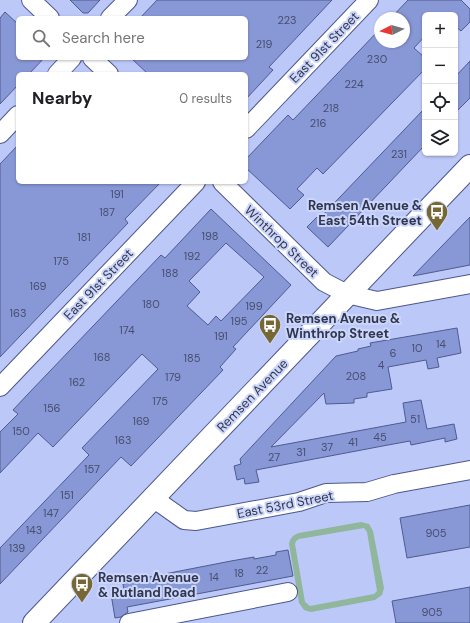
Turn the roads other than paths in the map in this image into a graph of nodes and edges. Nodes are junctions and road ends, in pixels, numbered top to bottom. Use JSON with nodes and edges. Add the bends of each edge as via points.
{"nodes":[{"id":1,"x":32,"y":0,"type":"edge"},
{"id":2,"x":128,"y":0,"type":"edge"},
{"id":3,"x":369,"y":0,"type":"edge"},
{"id":4,"x":48,"y":16,"type":"edge"},
{"id":5,"x":112,"y":16,"type":"edge"},
{"id":6,"x":70,"y":60,"type":"edge"},
{"id":7,"x":94,"y":60,"type":"edge"},
{"id":8,"x":59,"y":72,"type":"edge"},
{"id":9,"x":107,"y":72,"type":"edge"},
{"id":10,"x":16,"y":117,"type":"edge"},
{"id":11,"x":248,"y":127,"type":"edge"},
{"id":12,"x":0,"y":134,"type":"edge"},
{"id":13,"x":470,"y":166,"type":"edge"},
{"id":14,"x":194,"y":184,"type":"edge"},
{"id":15,"x":224,"y":184,"type":"edge"},
{"id":16,"x":470,"y":284,"type":"edge"},
{"id":17,"x":347,"y":294,"type":"junction"},
{"id":18,"x":0,"y":387,"type":"edge"},
{"id":19,"x":470,"y":470,"type":"edge"},
{"id":20,"x":153,"y":498,"type":"junction"},
{"id":21,"x":288,"y":592,"type":"dead end"},
{"id":22,"x":34,"y":623,"type":"edge"},
{"id":23,"x":129,"y":623,"type":"edge"}],
"edges":[{"from":1,"to":4,"type":"street"},
{"from":2,"to":5,"type":"street"},
{"from":3,"to":11,"type":"street","name":"East 91st Street"},
{"from":6,"to":8,"type":"street"},
{"from":7,"to":9,"type":"street"},
{"from":10,"to":12,"type":"street"},
{"from":13,"to":17,"type":"main road","name":"Remsen Avenue"},
{"from":14,"to":18,"type":"street","name":"East 91st Street"},
{"from":15,"to":17,"type":"street","name":"Winthrop Street","via":[[324,282]]},
{"from":16,"to":17,"type":"street","name":"Winthrop Street","via":[[377,301]]},
{"from":17,"to":20,"type":"main road","name":"Remsen Avenue"},
{"from":19,"to":20,"type":"street","name":"East 53rd Street","via":[[394,484],[367,492],[326,493],[299,502],[196,521],[184,520]]},
{"from":20,"to":22,"type":"main road","name":"Remsen Avenue"},
{"from":21,"to":23,"type":"street"}]}
